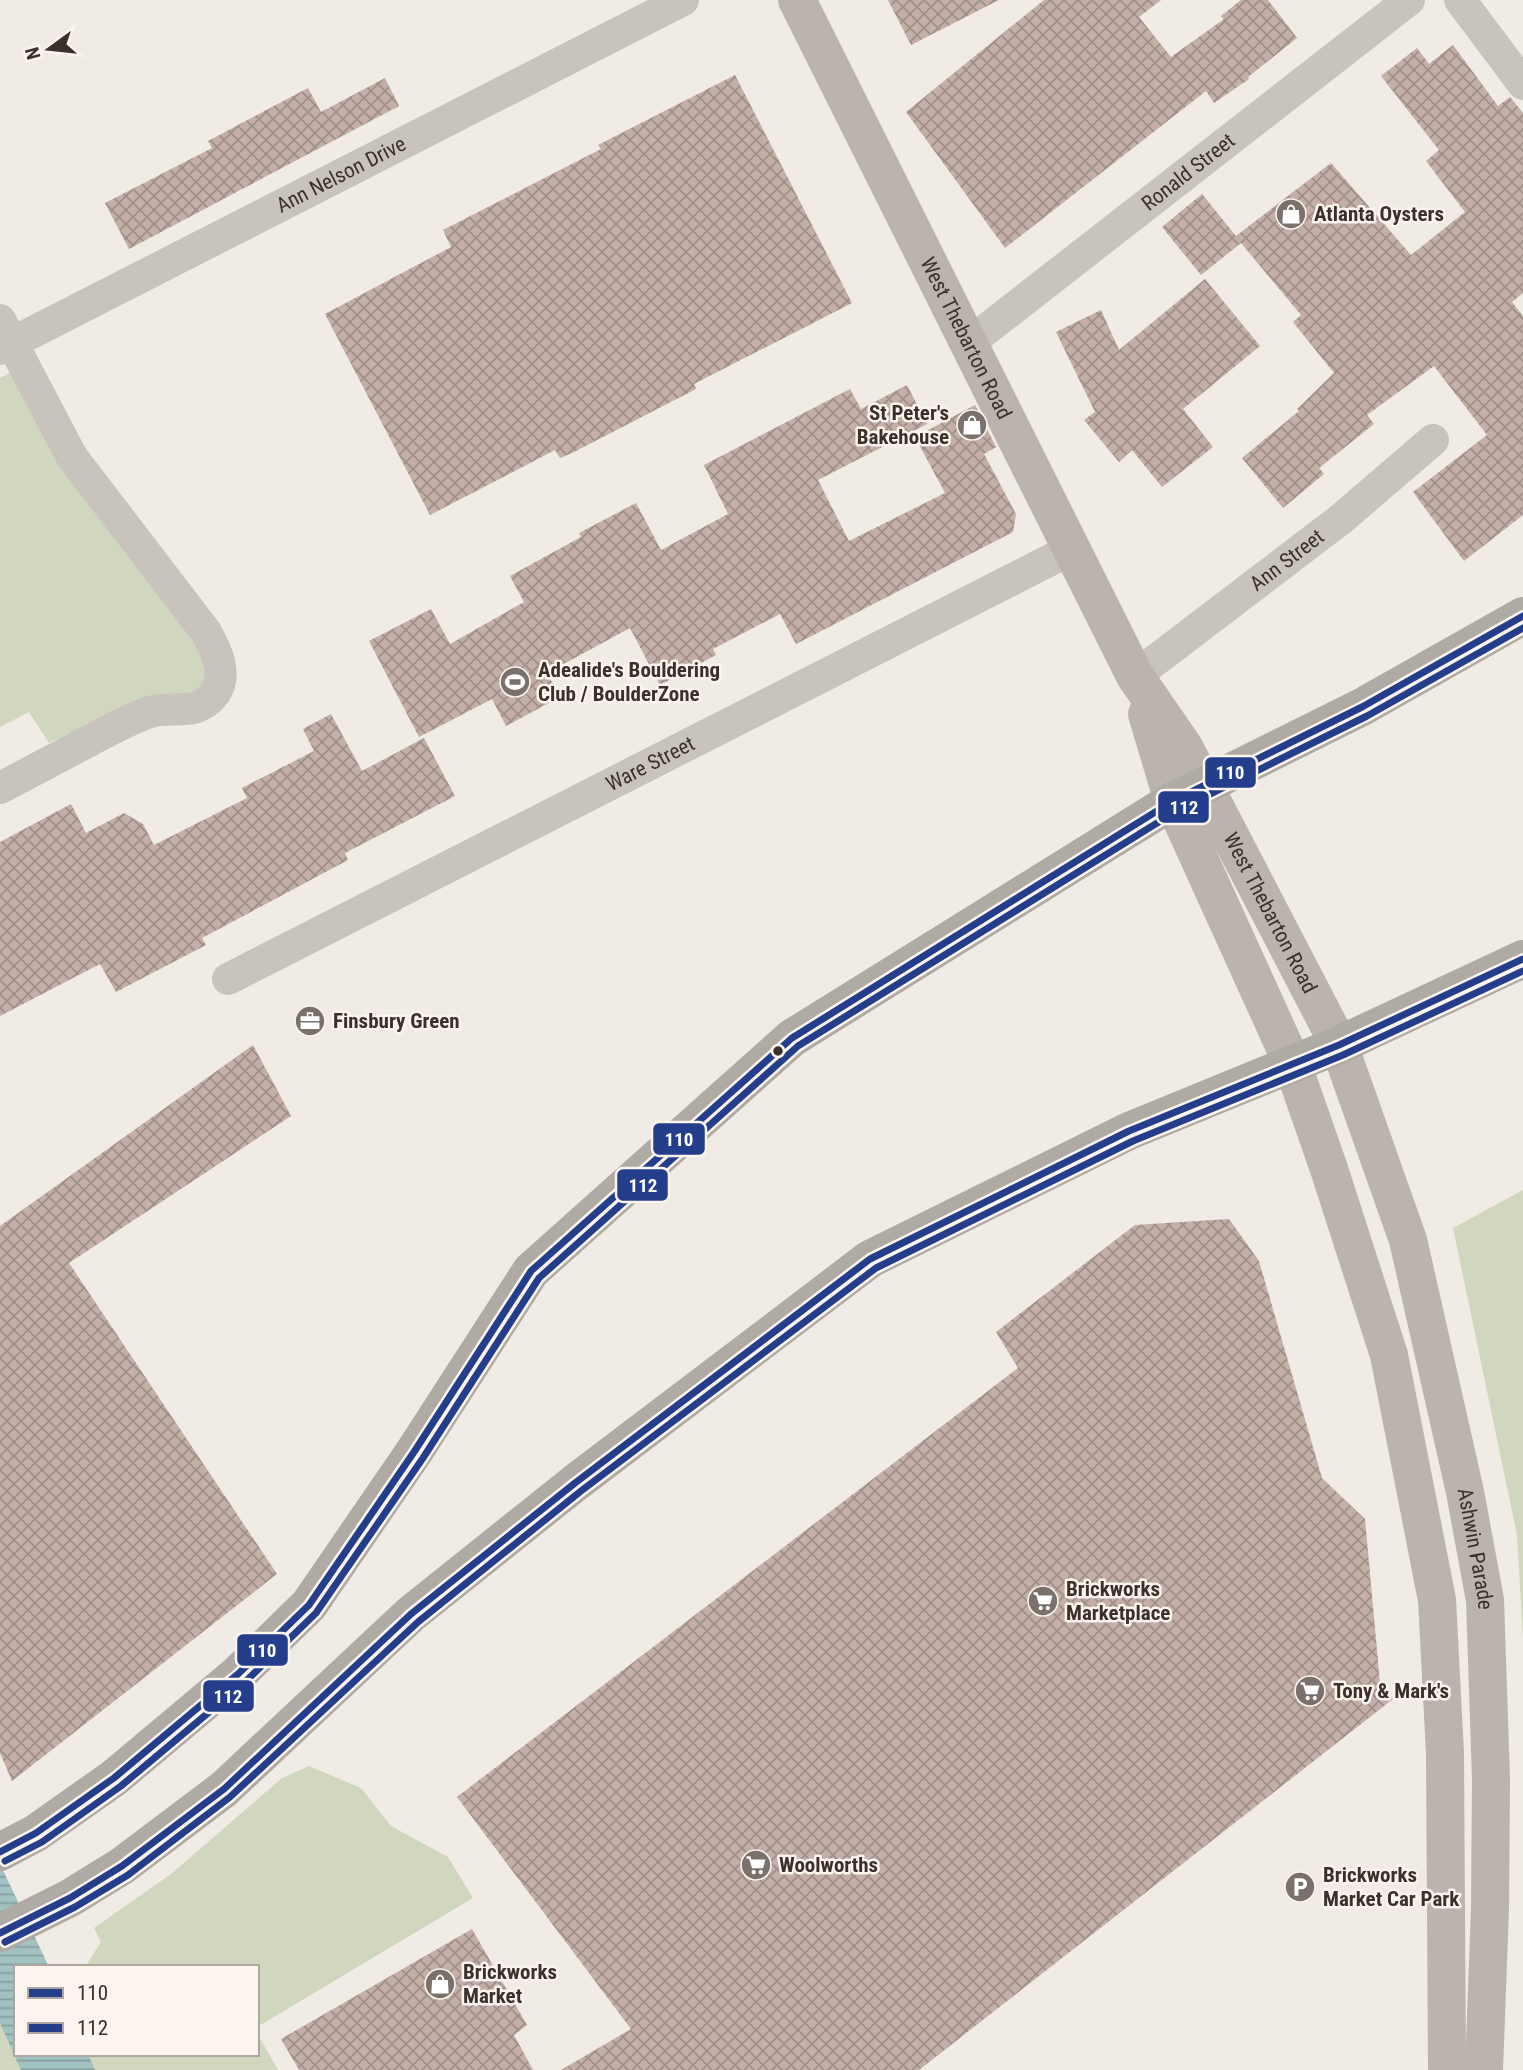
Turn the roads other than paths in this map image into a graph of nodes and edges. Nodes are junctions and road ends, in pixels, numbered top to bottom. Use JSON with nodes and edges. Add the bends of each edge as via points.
{"nodes":[{"id":1,"x":683,"y":0,"type":"edge"},
{"id":2,"x":797,"y":0,"type":"edge"},
{"id":3,"x":1409,"y":0,"type":"edge"},
{"id":4,"x":1460,"y":0,"type":"edge"},
{"id":5,"x":1523,"y":84,"type":"edge"},
{"id":6,"x":4,"y":338,"type":"edge"},
{"id":7,"x":969,"y":342,"type":"junction"},
{"id":8,"x":1433,"y":440,"type":"dead end"},
{"id":9,"x":1072,"y":549,"type":"junction"},
{"id":10,"x":1523,"y":616,"type":"edge"},
{"id":11,"x":1135,"y":676,"type":"junction"},
{"id":12,"x":0,"y":788,"type":"edge"},
{"id":13,"x":1189,"y":793,"type":"junction"},
{"id":14,"x":1523,"y":959,"type":"edge"},
{"id":15,"x":228,"y":979,"type":"dead end"},
{"id":16,"x":1339,"y":1045,"type":"junction"},
{"id":17,"x":1292,"y":1063,"type":"junction"},
{"id":18,"x":10,"y":1847,"type":"edge"},
{"id":19,"x":0,"y":1933,"type":"edge"},
{"id":20,"x":1447,"y":2070,"type":"edge"},
{"id":21,"x":1484,"y":2070,"type":"edge"}],
"edges":[{"from":1,"to":6,"type":"street","name":"Ann Nelson Drive"},
{"from":2,"to":7,"type":"street","name":"West Thebarton Road"},
{"from":3,"to":7,"type":"street","name":"Ronald Street"},
{"from":4,"to":5,"type":"street"},
{"from":6,"to":12,"type":"street","via":[[72,457],[206,632],[220,659],[220,675],[215,693],[206,702],[186,710],[140,716]]},
{"from":7,"to":9,"type":"street","name":"West Thebarton Road"},
{"from":8,"to":11,"type":"street","name":"Ann Street","via":[[1341,519]]},
{"from":9,"to":11,"type":"street","name":"West Thebarton Road"},
{"from":9,"to":15,"type":"street","name":"Ware Street"},
{"from":10,"to":13,"type":"highway","via":[[1362,707]]},
{"from":11,"to":13,"type":"street","name":"West Thebarton Road"},
{"from":13,"to":16,"type":"street","name":"West Thebarton Road"},
{"from":13,"to":17,"type":"street","name":"West Thebarton Road"},
{"from":13,"to":18,"type":"highway","via":[[792,1038],[531,1271],[309,1605],[238,1674],[114,1778]]},
{"from":14,"to":16,"type":"highway"},
{"from":16,"to":17,"type":"highway"},
{"from":16,"to":21,"type":"street","name":"Ashwin Parade","via":[[1408,1240],[1485,1600],[1491,1792]]},
{"from":17,"to":19,"type":"highway","via":[[1129,1131],[870,1259],[411,1614],[224,1789],[122,1866]]},
{"from":17,"to":20,"type":"street","via":[[1389,1355],[1437,1600],[1445,1743]]}]}
